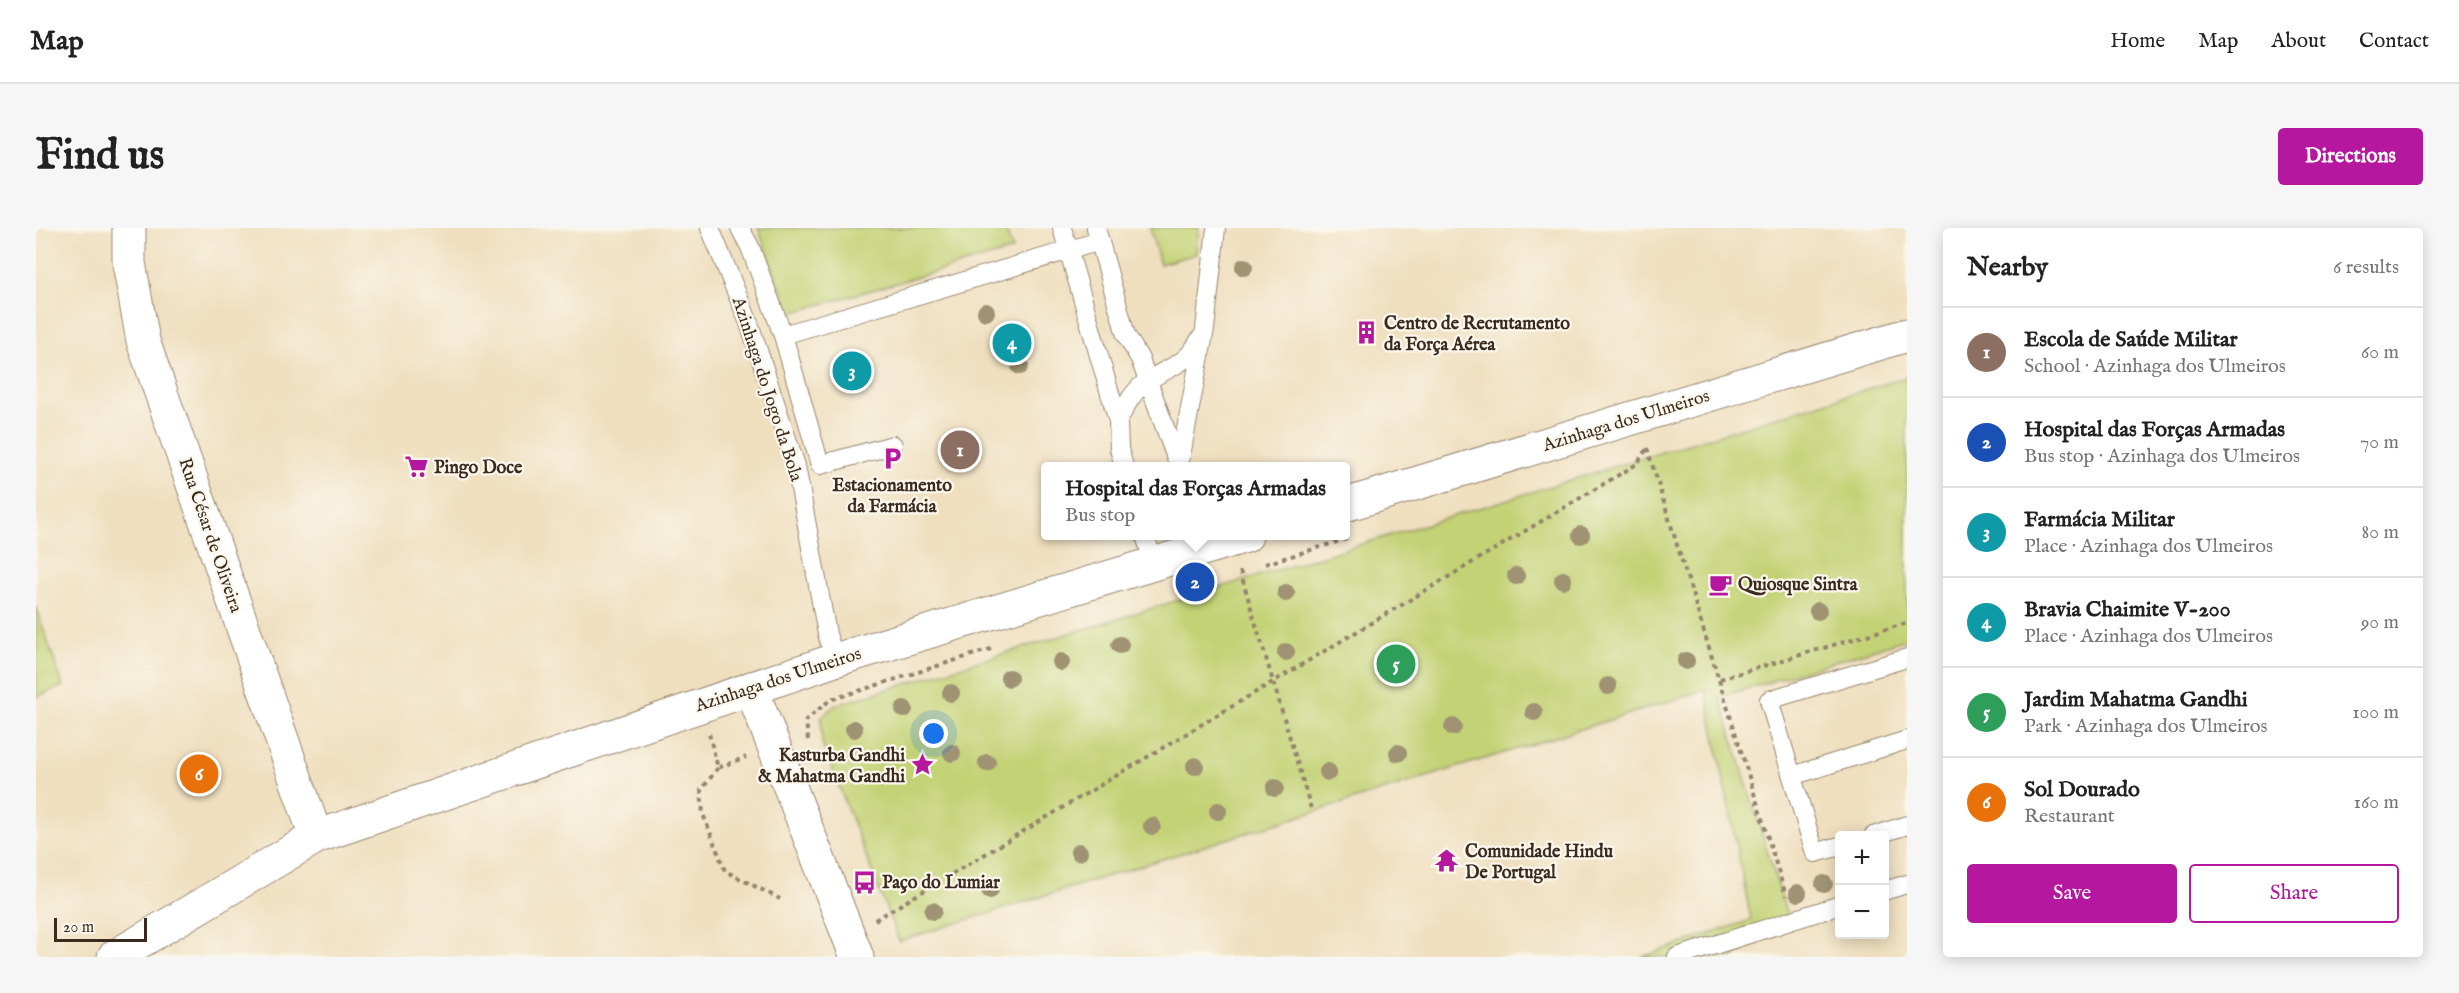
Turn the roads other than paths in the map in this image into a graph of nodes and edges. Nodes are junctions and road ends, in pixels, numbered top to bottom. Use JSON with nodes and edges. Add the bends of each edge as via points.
{"nodes":[{"id":1,"x":129,"y":228,"type":"edge"},
{"id":2,"x":710,"y":228,"type":"edge"},
{"id":3,"x":740,"y":228,"type":"edge"},
{"id":4,"x":1062,"y":228,"type":"edge"},
{"id":5,"x":1216,"y":228,"type":"edge"},
{"id":6,"x":1098,"y":235,"type":"edge"},
{"id":7,"x":1068,"y":250,"type":"junction"},
{"id":8,"x":1205,"y":329,"type":"junction"},
{"id":9,"x":783,"y":334,"type":"junction"},
{"id":10,"x":1907,"y":335,"type":"edge"},
{"id":11,"x":1148,"y":380,"type":"junction"},
{"id":12,"x":1118,"y":421,"type":"junction"},
{"id":13,"x":893,"y":445,"type":"dead end"},
{"id":14,"x":1123,"y":462,"type":"edge"},
{"id":15,"x":1178,"y":462,"type":"edge"},
{"id":16,"x":1180,"y":462,"type":"edge"},
{"id":17,"x":1350,"y":503,"type":"edge"},
{"id":18,"x":1216,"y":540,"type":"edge"},
{"id":19,"x":1201,"y":542,"type":"edge"},
{"id":20,"x":1149,"y":549,"type":"edge"},
{"id":21,"x":1907,"y":658,"type":"edge"},
{"id":22,"x":835,"y":660,"type":"junction"},
{"id":23,"x":751,"y":688,"type":"junction"},
{"id":24,"x":1907,"y":740,"type":"edge"},
{"id":25,"x":1792,"y":776,"type":"junction"},
{"id":26,"x":1907,"y":825,"type":"edge"},
{"id":27,"x":1888,"y":831,"type":"edge"},
{"id":28,"x":316,"y":837,"type":"junction"},
{"id":29,"x":1835,"y":847,"type":"edge"},
{"id":30,"x":1907,"y":884,"type":"edge"},
{"id":31,"x":1889,"y":889,"type":"edge"},
{"id":32,"x":1835,"y":906,"type":"edge"},
{"id":33,"x":114,"y":957,"type":"edge"},
{"id":34,"x":857,"y":957,"type":"edge"},
{"id":35,"x":1677,"y":957,"type":"edge"}],
"edges":[{"from":1,"to":28,"type":"street","name":"Rua César de Oliveira","via":[[129,263],[143,341]]},
{"from":2,"to":22,"type":"lane","name":"Azinhaga do Jogo da Bola","via":[[749,323],[796,466]]},
{"from":3,"to":9,"type":"lane"},
{"from":4,"to":7,"type":"lane"},
{"from":5,"to":8,"type":"lane"},
{"from":6,"to":7,"type":"lane"},
{"from":6,"to":11,"type":"lane","via":[[1126,335]]},
{"from":7,"to":9,"type":"lane"},
{"from":7,"to":12,"type":"lane"},
{"from":8,"to":11,"type":"lane","via":[[1193,351],[1179,365]]},
{"from":8,"to":16,"type":"lane"},
{"from":9,"to":13,"type":"lane","via":[[820,465]]},
{"from":10,"to":17,"type":"street","name":"Azinhaga dos Ulmeiros"},
{"from":11,"to":12,"type":"lane","via":[[1135,392]]},
{"from":11,"to":15,"type":"lane"},
{"from":12,"to":14,"type":"lane"},
{"from":18,"to":19,"type":"street","name":"Azinhaga dos Ulmeiros"},
{"from":19,"to":20,"type":"street","name":"Azinhaga dos Ulmeiros"},
{"from":20,"to":22,"type":"street","name":"Azinhaga dos Ulmeiros"},
{"from":21,"to":25,"type":"lane","via":[[1769,700]]},
{"from":22,"to":23,"type":"street","name":"Azinhaga dos Ulmeiros"},
{"from":23,"to":28,"type":"street","name":"Azinhaga dos Ulmeiros"},
{"from":23,"to":34,"type":"street"},
{"from":24,"to":25,"type":"lane"},
{"from":25,"to":29,"type":"lane","via":[[1815,853]]},
{"from":26,"to":27,"type":"lane"},
{"from":28,"to":33,"type":"street","name":"Azinhaga dos Ulmeiros"},
{"from":30,"to":31,"type":"lane"},
{"from":32,"to":35,"type":"lane"}]}
